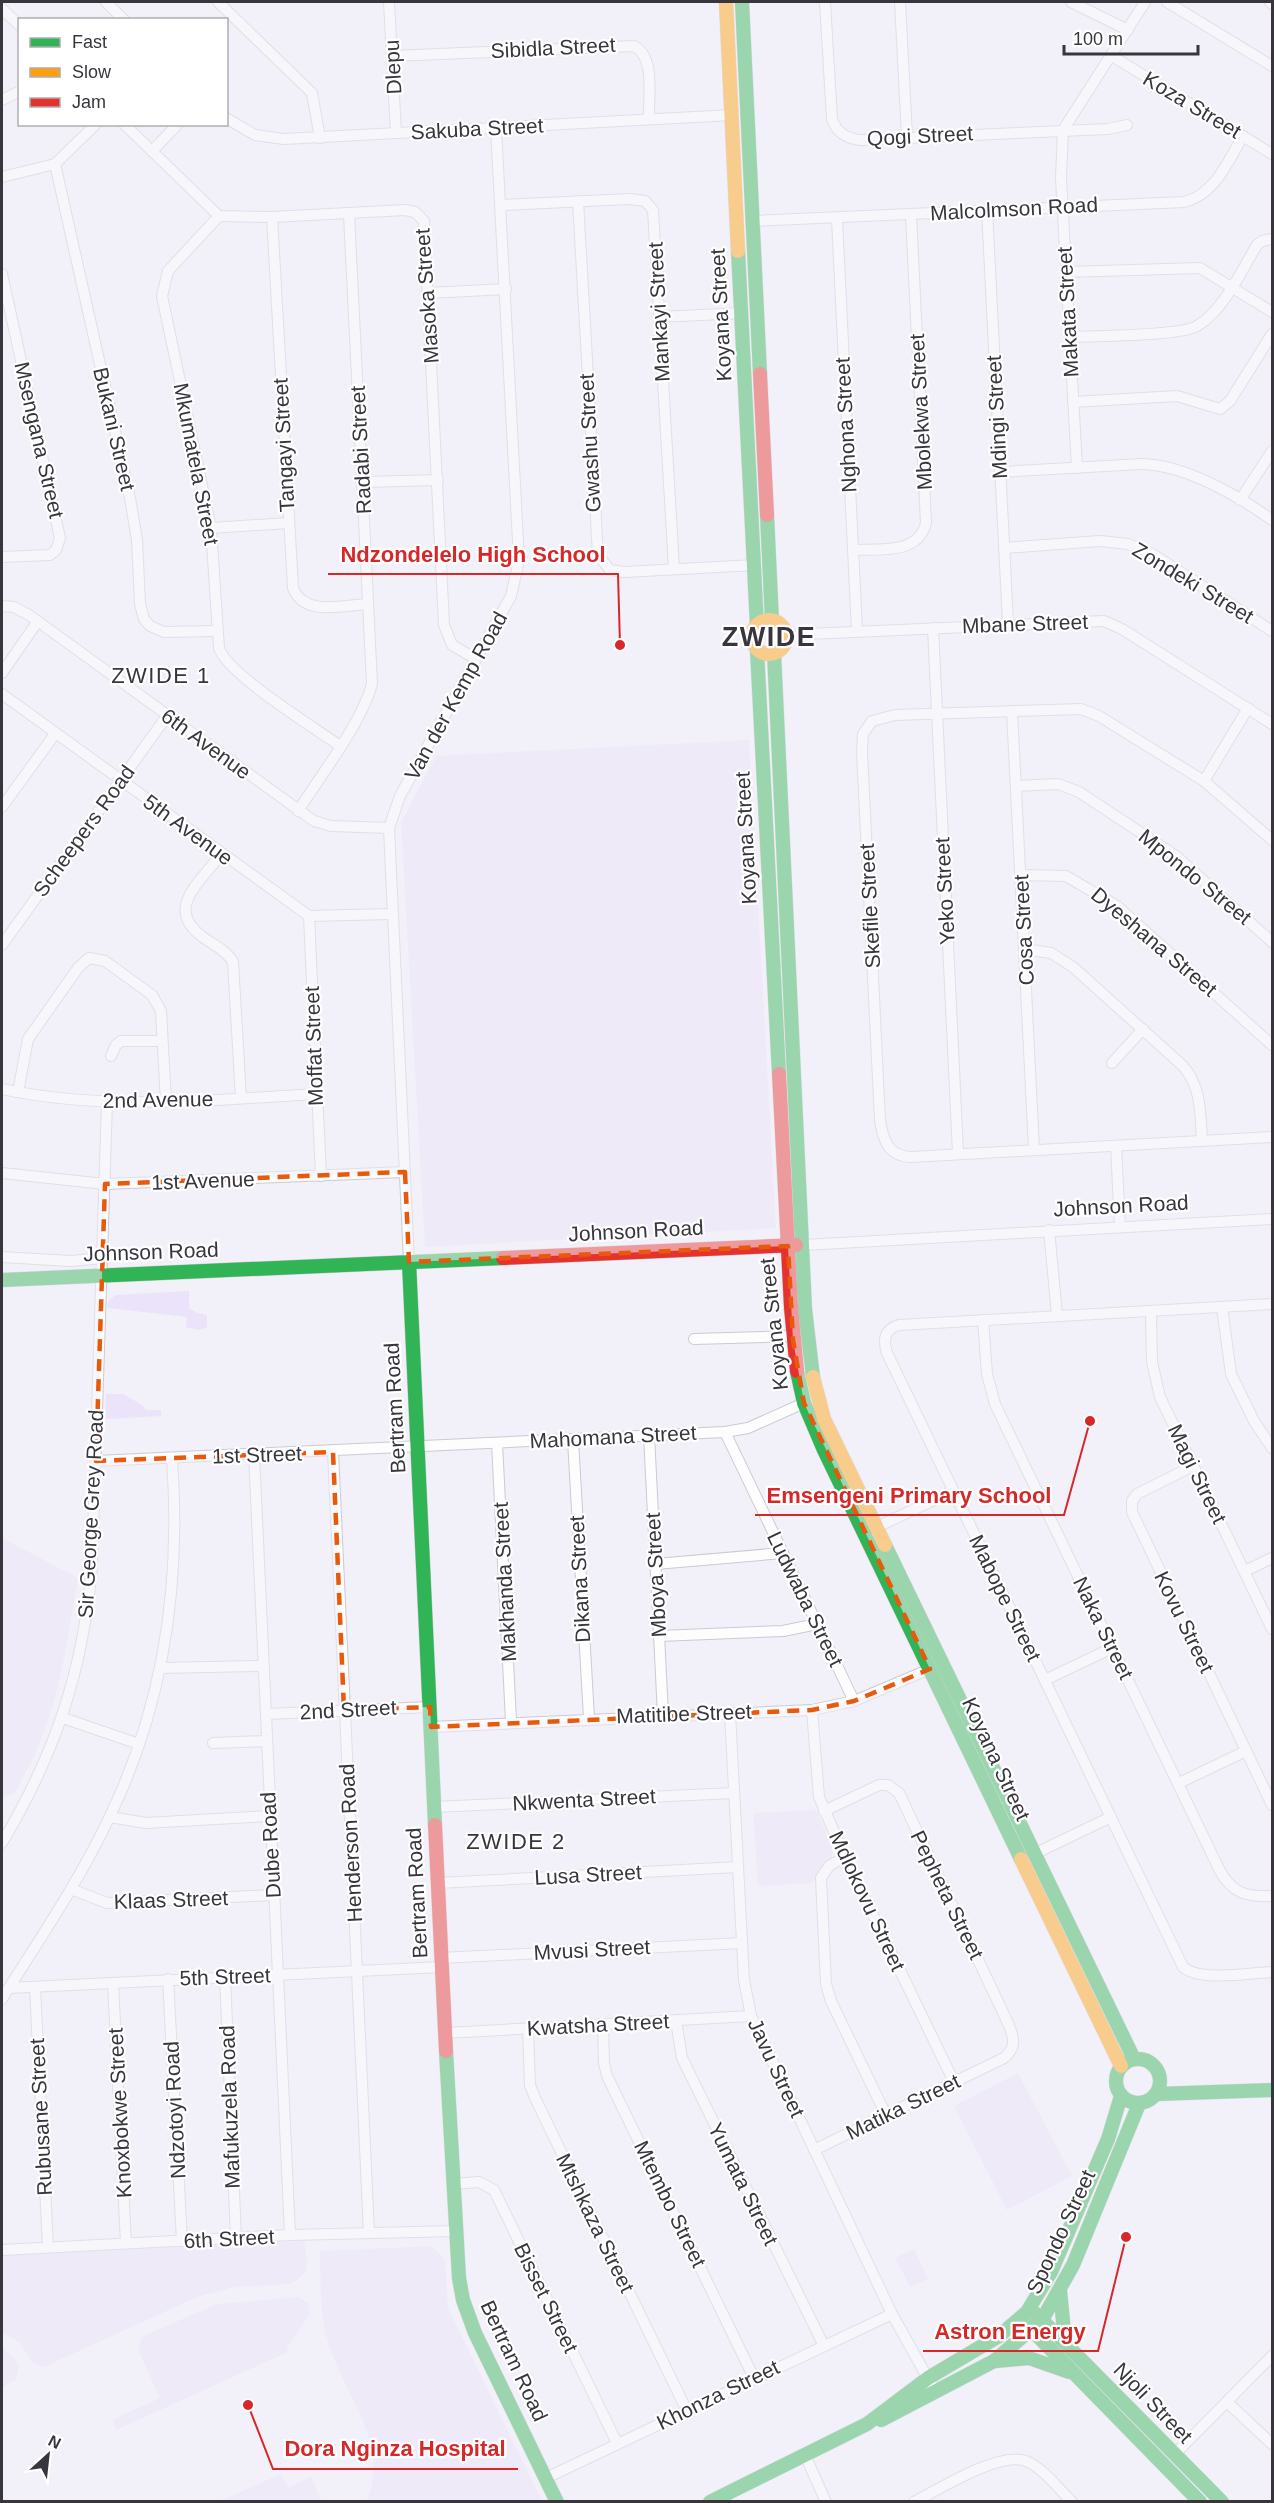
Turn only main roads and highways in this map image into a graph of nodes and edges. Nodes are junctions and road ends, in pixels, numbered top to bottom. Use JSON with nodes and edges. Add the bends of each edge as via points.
{"nodes":[{"id":1,"x":726,"y":2,"type":"edge"},
{"id":2,"x":742,"y":2,"type":"edge"},
{"id":3,"x":772,"y":621,"type":"junction"},
{"id":4,"x":757,"y":626,"type":"junction"},
{"id":5,"x":757,"y":650,"type":"junction"},
{"id":6,"x":774,"y":653,"type":"junction"},
{"id":7,"x":804,"y":1245,"type":"junction"},
{"id":8,"x":788,"y":1246,"type":"junction"},
{"id":9,"x":409,"y":1262,"type":"junction"},
{"id":10,"x":2,"y":1280,"type":"edge"},
{"id":11,"x":1134,"y":2059,"type":"junction"},
{"id":12,"x":1121,"y":2066,"type":"junction"},
{"id":13,"x":1272,"y":2090,"type":"edge"},
{"id":14,"x":1157,"y":2094,"type":"junction"},
{"id":15,"x":1121,"y":2096,"type":"junction"},
{"id":16,"x":1139,"y":2104,"type":"junction"},
{"id":17,"x":1060,"y":2291,"type":"junction"},
{"id":18,"x":1030,"y":2307,"type":"junction"},
{"id":19,"x":1020,"y":2318,"type":"junction"},
{"id":20,"x":1042,"y":2320,"type":"junction"},
{"id":21,"x":1032,"y":2331,"type":"junction"},
{"id":22,"x":1070,"y":2348,"type":"junction"},
{"id":23,"x":994,"y":2361,"type":"junction"},
{"id":24,"x":1074,"y":2374,"type":"junction"},
{"id":25,"x":867,"y":2424,"type":"junction"},
{"id":26,"x":557,"y":2502,"type":"edge"},
{"id":27,"x":710,"y":2502,"type":"edge"},
{"id":28,"x":1200,"y":2502,"type":"edge"},
{"id":29,"x":1222,"y":2502,"type":"edge"}],
"edges":[{"from":1,"to":4,"type":"main road","name":"Koyana Street"},
{"from":2,"to":3,"type":"main road","name":"Koyana Street"},
{"from":3,"to":4,"type":"main road"},
{"from":3,"to":6,"type":"main road","via":[[781,626],[785,635],[783,646]]},
{"from":4,"to":5,"type":"main road","name":"Koyana Street","via":[[752,640]]},
{"from":5,"to":6,"type":"main road"},
{"from":5,"to":8,"type":"main road","name":"Koyana Street"},
{"from":6,"to":7,"type":"main road","name":"Koyana Street"},
{"from":7,"to":8,"type":"main road","name":"Johnson Road"},
{"from":7,"to":11,"type":"main road","name":"Koyana Street","via":[[807,1344],[816,1396]]},
{"from":8,"to":9,"type":"main road","name":"Johnson Road"},
{"from":8,"to":12,"type":"main road","name":"Koyana Street","via":[[793,1336],[804,1403]]},
{"from":9,"to":10,"type":"main road","name":"Johnson Road"},
{"from":9,"to":26,"type":"main road","name":"Bertram Road","via":[[459,2278],[468,2316]]},
{"from":11,"to":12,"type":"main road"},
{"from":11,"to":14,"type":"main road","via":[[1144,2060],[1157,2069],[1161,2079]]},
{"from":12,"to":15,"type":"main road","via":[[1116,2081]]},
{"from":13,"to":14,"type":"main road"},
{"from":14,"to":16,"type":"main road"},
{"from":15,"to":16,"type":"main road"},
{"from":15,"to":18,"type":"main road","name":"Spondo Street","via":[[1108,2139],[1069,2231]]},
{"from":16,"to":17,"type":"main road","name":"Spondo Street"},
{"from":17,"to":20,"type":"main road","name":"Spondo Street"},
{"from":17,"to":22,"type":"main road"},
{"from":18,"to":19,"type":"main road","name":"Spondo Street"},
{"from":18,"to":20,"type":"main road","name":"Njoli Street"},
{"from":19,"to":21,"type":"main road","name":"Njoli Street"},
{"from":19,"to":25,"type":"main road","name":"Spondo Street","via":[[979,2350],[928,2378]]},
{"from":20,"to":21,"type":"main road","name":"Spondo Street"},
{"from":20,"to":22,"type":"main road","name":"Njoli Street"},
{"from":21,"to":23,"type":"main road","name":"Spondo Street"},
{"from":21,"to":24,"type":"main road","name":"Njoli Street"},
{"from":22,"to":29,"type":"main road","name":"Njoli Street"},
{"from":23,"to":24,"type":"main road","via":[[1029,2358]]},
{"from":23,"to":25,"type":"main road","name":"Spondo Street","via":[[895,2414]]},
{"from":24,"to":28,"type":"main road","name":"Njoli Street"},
{"from":25,"to":27,"type":"main road","name":"Spondo Street"}]}
